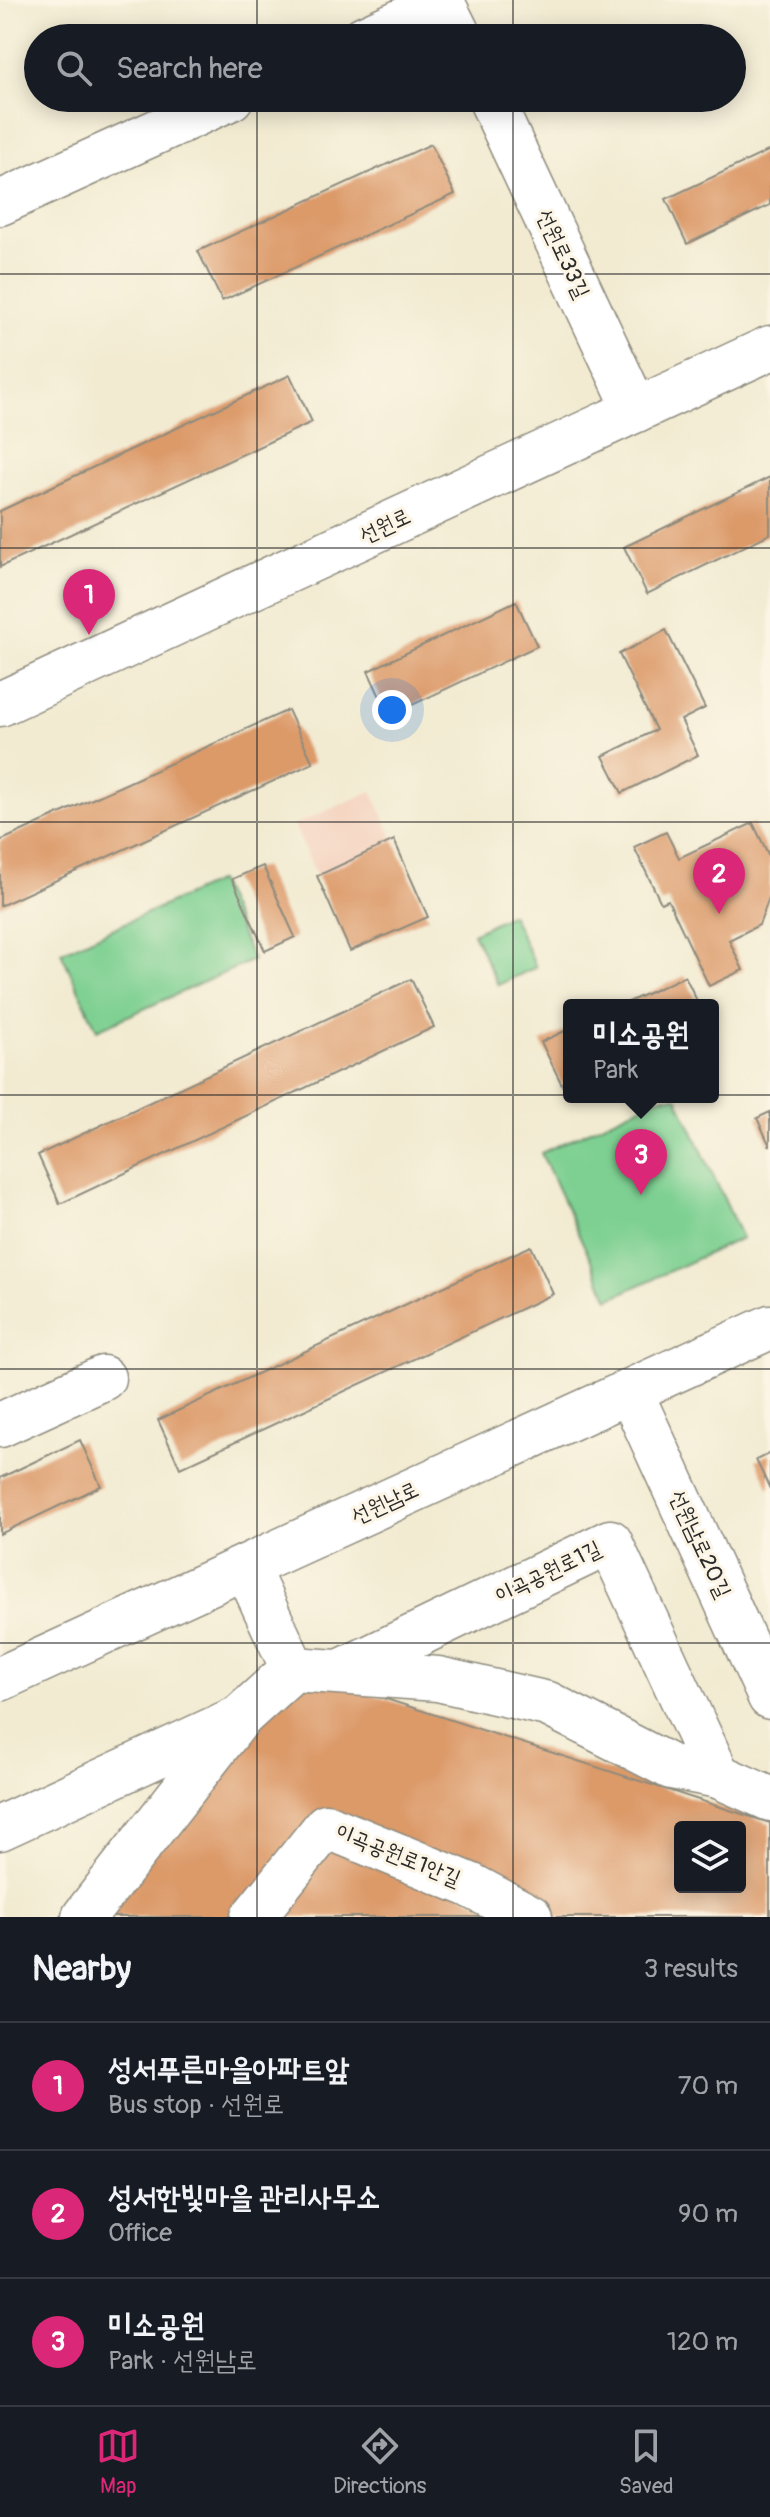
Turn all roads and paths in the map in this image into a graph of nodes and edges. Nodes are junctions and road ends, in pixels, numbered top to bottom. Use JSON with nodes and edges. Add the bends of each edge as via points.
{"nodes":[{"id":1,"x":448,"y":14,"type":"edge"},
{"id":2,"x":413,"y":24,"type":"edge"},
{"id":3,"x":200,"y":112,"type":"edge"},
{"id":4,"x":497,"y":112,"type":"edge"},
{"id":5,"x":0,"y":203,"type":"edge"},
{"id":6,"x":770,"y":348,"type":"edge"},
{"id":7,"x":636,"y":410,"type":"junction"},
{"id":8,"x":0,"y":704,"type":"edge"},
{"id":9,"x":770,"y":1327,"type":"edge"},
{"id":10,"x":103,"y":1378,"type":"dead end"},
{"id":11,"x":630,"y":1391,"type":"junction"},
{"id":12,"x":0,"y":1425,"type":"edge"},
{"id":13,"x":246,"y":1567,"type":"junction"},
{"id":14,"x":293,"y":1669,"type":"junction"},
{"id":15,"x":339,"y":1672,"type":"junction"},
{"id":16,"x":0,"y":1679,"type":"edge"},
{"id":17,"x":770,"y":1697,"type":"edge"},
{"id":18,"x":240,"y":1717,"type":"junction"},
{"id":19,"x":718,"y":1776,"type":"junction"},
{"id":20,"x":770,"y":1799,"type":"edge"},
{"id":21,"x":0,"y":1828,"type":"edge"},
{"id":22,"x":84,"y":1917,"type":"edge"},
{"id":23,"x":253,"y":1917,"type":"edge"},
{"id":24,"x":530,"y":1917,"type":"edge"}],
"edges":[{"from":1,"to":2,"type":"street"},
{"from":3,"to":5,"type":"street"},
{"from":4,"to":7,"type":"street","name":"선원로33길"},
{"from":6,"to":7,"type":"street","name":"선원로"},
{"from":7,"to":8,"type":"street","name":"선원로"},
{"from":9,"to":11,"type":"street","name":"선원남로"},
{"from":10,"to":12,"type":"street"},
{"from":11,"to":13,"type":"street","name":"선원남로"},
{"from":11,"to":17,"type":"street","name":"선원남로20길"},
{"from":13,"to":14,"type":"street"},
{"from":13,"to":16,"type":"street","name":"선원남로"},
{"from":14,"to":15,"type":"street","name":"이곡공원로1길"},
{"from":14,"to":18,"type":"street"},
{"from":15,"to":19,"type":"street","name":"이곡공원로1길","via":[[438,1679],[548,1704],[671,1767]]},
{"from":15,"to":19,"type":"street","name":"이곡공원로1길","via":[[610,1542]]},
{"from":18,"to":21,"type":"street"},
{"from":18,"to":22,"type":"street"},
{"from":19,"to":20,"type":"street","name":"이곡공원로1길"},
{"from":23,"to":24,"type":"street","name":"이곡공원로1안길","via":[[326,1826],[470,1885]]}]}
